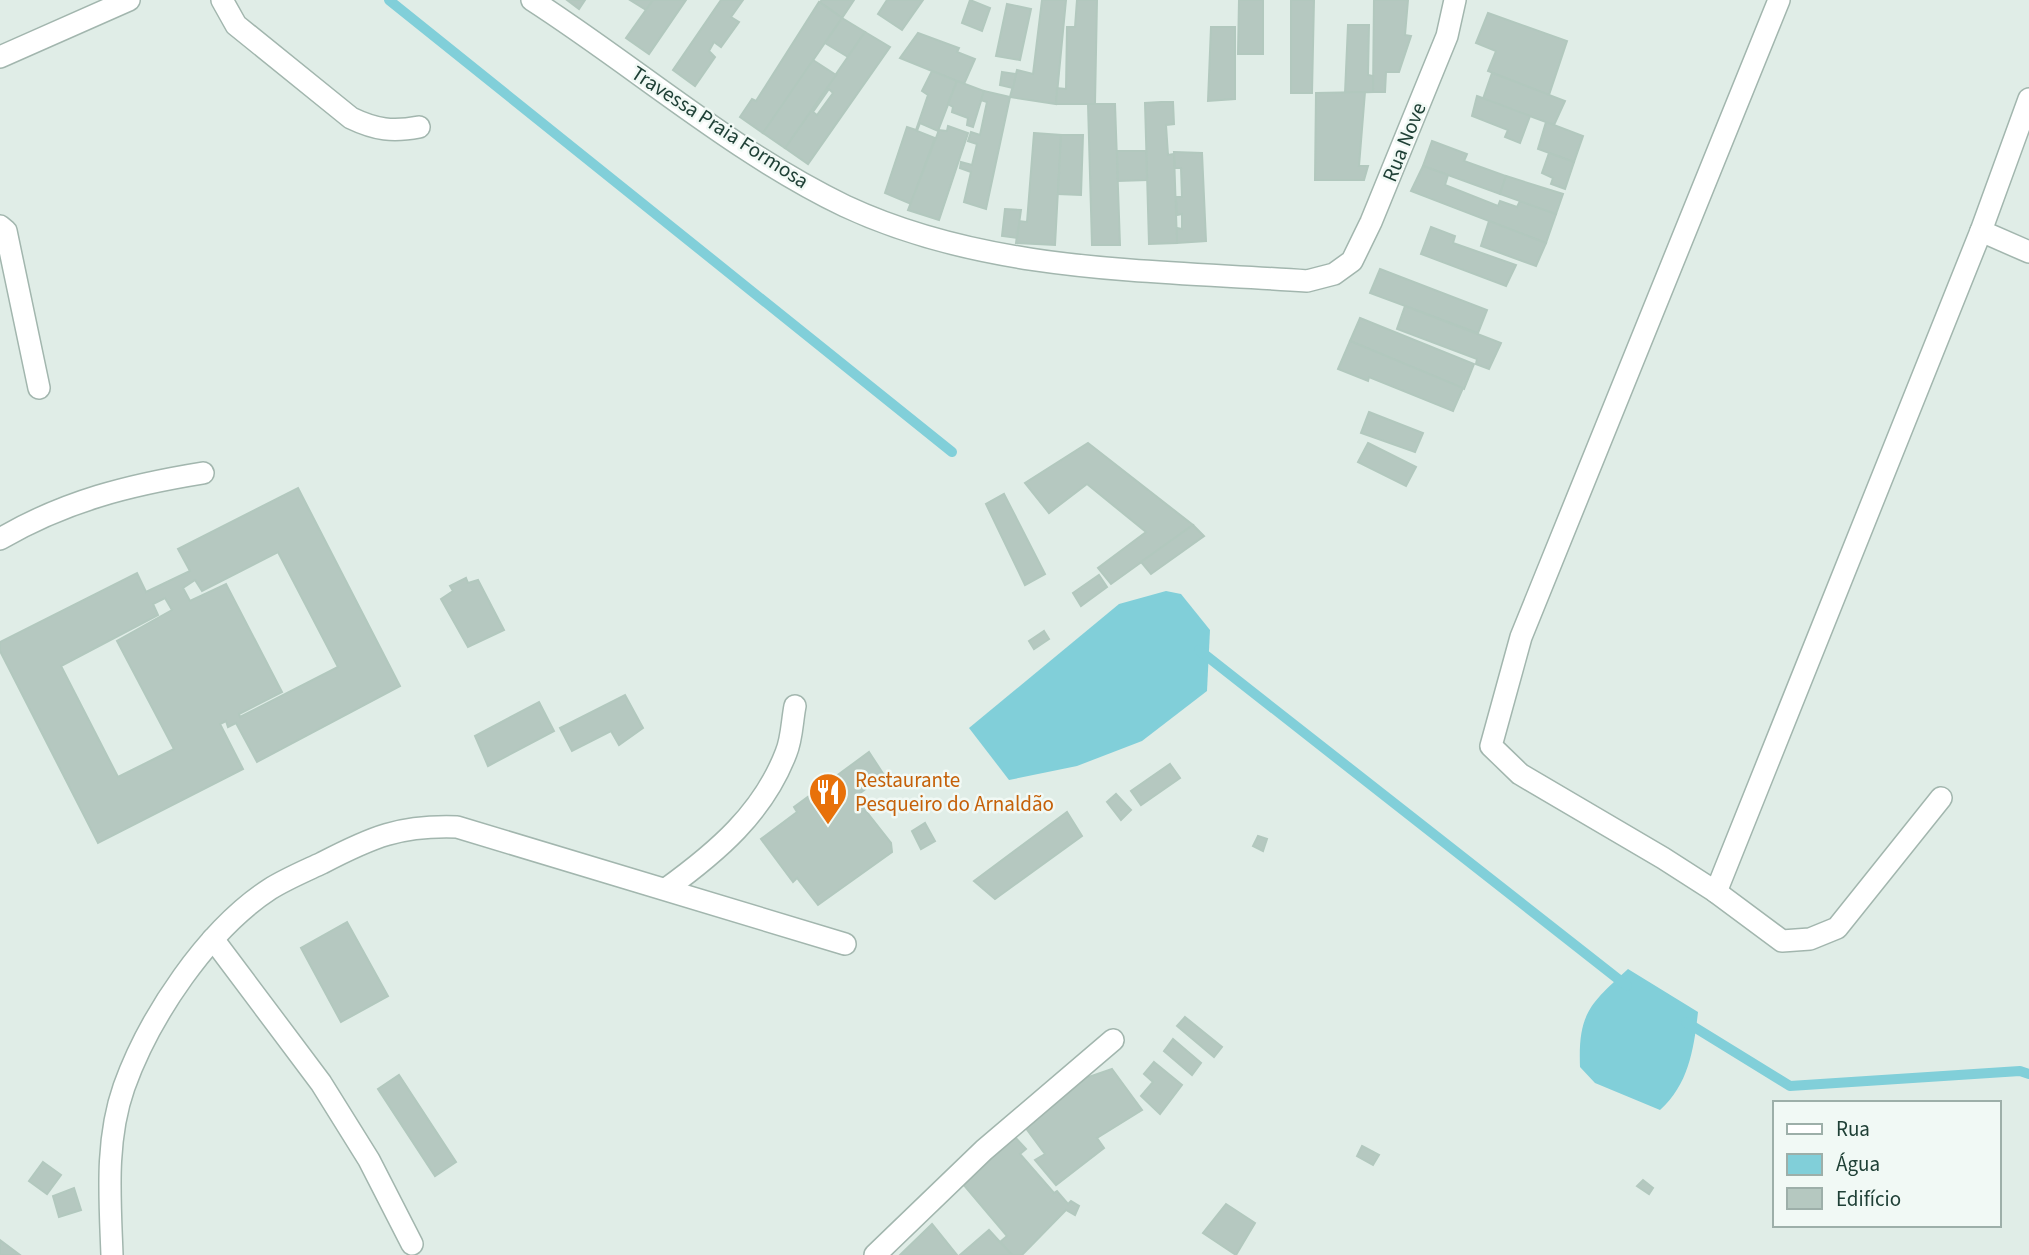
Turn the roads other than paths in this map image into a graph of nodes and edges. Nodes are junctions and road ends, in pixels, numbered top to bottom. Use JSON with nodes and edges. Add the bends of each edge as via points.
{"nodes":[{"id":1,"x":129,"y":0,"type":"edge"},
{"id":2,"x":222,"y":0,"type":"edge"},
{"id":3,"x":532,"y":0,"type":"edge"},
{"id":4,"x":1455,"y":0,"type":"edge"},
{"id":5,"x":1779,"y":0,"type":"edge"},
{"id":6,"x":0,"y":57,"type":"edge"},
{"id":7,"x":2029,"y":99,"type":"edge"},
{"id":8,"x":419,"y":127,"type":"dead end"},
{"id":9,"x":0,"y":226,"type":"edge"},
{"id":10,"x":1981,"y":231,"type":"junction"},
{"id":11,"x":2029,"y":251,"type":"edge"},
{"id":12,"x":1335,"y":274,"type":"joint"},
{"id":13,"x":39,"y":388,"type":"dead end"},
{"id":14,"x":203,"y":473,"type":"dead end"},
{"id":15,"x":0,"y":539,"type":"edge"},
{"id":16,"x":795,"y":706,"type":"dead end"},
{"id":17,"x":1941,"y":798,"type":"dead end"},
{"id":18,"x":666,"y":889,"type":"junction"},
{"id":19,"x":1716,"y":892,"type":"junction"},
{"id":20,"x":213,"y":939,"type":"junction"},
{"id":21,"x":845,"y":944,"type":"dead end"},
{"id":22,"x":1113,"y":1040,"type":"dead end"},
{"id":23,"x":412,"y":1244,"type":"dead end"},
{"id":24,"x":112,"y":1255,"type":"edge"},
{"id":25,"x":875,"y":1255,"type":"edge"}],
"edges":[{"from":1,"to":6,"type":"street"},
{"from":2,"to":8,"type":"street","via":[[236,25],[351,118],[374,129]]},
{"from":3,"to":12,"type":"street","name":"Travessa Praia Formosa","via":[[780,171],[846,206],[920,234],[1009,257],[1307,281]]},
{"from":4,"to":12,"type":"street","name":"Rua Nove","via":[[1447,36],[1371,222],[1352,261]]},
{"from":5,"to":19,"type":"street","via":[[1521,637],[1491,746],[1520,774]]},
{"from":7,"to":10,"type":"street"},
{"from":9,"to":13,"type":"street","via":[[6,231]]},
{"from":10,"to":11,"type":"street"},
{"from":10,"to":19,"type":"street"},
{"from":14,"to":15,"type":"street","via":[[130,485],[38,517]]},
{"from":16,"to":18,"type":"street","via":[[787,751],[770,788],[742,827]]},
{"from":17,"to":19,"type":"street","via":[[1837,928],[1810,939],[1782,941]]},
{"from":18,"to":20,"type":"street","via":[[457,827],[420,825],[371,838],[269,890]]},
{"from":18,"to":21,"type":"street"},
{"from":20,"to":23,"type":"street","via":[[321,1083],[369,1160]]},
{"from":20,"to":24,"type":"street","via":[[142,1045],[124,1089],[110,1147]]},
{"from":22,"to":25,"type":"street","via":[[984,1150]]}]}
